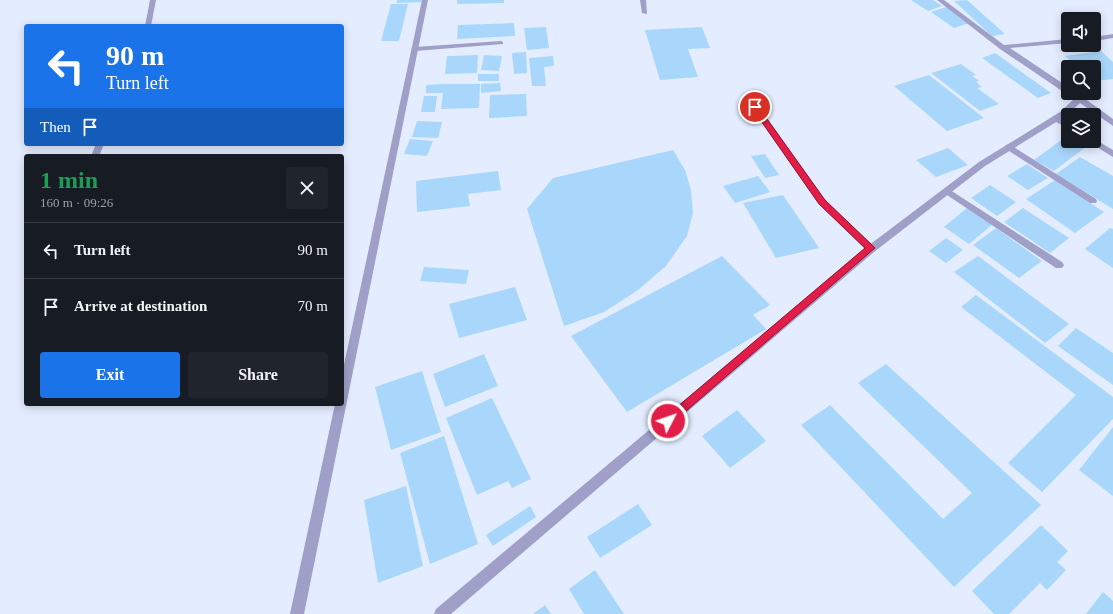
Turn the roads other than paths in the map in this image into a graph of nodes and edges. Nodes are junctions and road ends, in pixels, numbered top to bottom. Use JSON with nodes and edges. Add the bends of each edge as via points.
{"nodes":[{"id":1,"x":153,"y":0,"type":"edge"},
{"id":2,"x":426,"y":0,"type":"edge"},
{"id":3,"x":643,"y":0,"type":"edge"},
{"id":4,"x":940,"y":0,"type":"edge"},
{"id":5,"x":645,"y":13,"type":"dead end"},
{"id":6,"x":148,"y":24,"type":"edge"},
{"id":7,"x":1113,"y":36,"type":"edge"},
{"id":8,"x":1101,"y":38,"type":"edge"},
{"id":9,"x":1061,"y":42,"type":"edge"},
{"id":10,"x":501,"y":43,"type":"dead end"},
{"id":11,"x":1003,"y":47,"type":"junction"},
{"id":12,"x":415,"y":49,"type":"junction"},
{"id":13,"x":1061,"y":86,"type":"edge"},
{"id":14,"x":1068,"y":100,"type":"edge"},
{"id":15,"x":1081,"y":100,"type":"edge"},
{"id":16,"x":755,"y":107,"type":"dead end"},
{"id":17,"x":1055,"y":118,"type":"junction"},
{"id":18,"x":1061,"y":122,"type":"edge"},
{"id":19,"x":1113,"y":123,"type":"edge"},
{"id":20,"x":1101,"y":146,"type":"edge"},
{"id":21,"x":1009,"y":147,"type":"junction"},
{"id":22,"x":1113,"y":154,"type":"edge"},
{"id":23,"x":947,"y":191,"type":"junction"},
{"id":24,"x":1093,"y":201,"type":"dead end"},
{"id":25,"x":871,"y":248,"type":"junction"},
{"id":26,"x":1059,"y":265,"type":"dead end"},
{"id":27,"x":344,"y":390,"type":"edge"},
{"id":28,"x":341,"y":406,"type":"edge"},
{"id":29,"x":297,"y":614,"type":"edge"},
{"id":30,"x":441,"y":614,"type":"edge"}],
"edges":[{"from":1,"to":6,"type":"street"},
{"from":2,"to":12,"type":"street"},
{"from":3,"to":5,"type":"street"},
{"from":4,"to":11,"type":"street"},
{"from":7,"to":8,"type":"street"},
{"from":9,"to":11,"type":"street"},
{"from":10,"to":12,"type":"street"},
{"from":11,"to":13,"type":"street"},
{"from":12,"to":27,"type":"street"},
{"from":14,"to":17,"type":"street"},
{"from":15,"to":19,"type":"street"},
{"from":16,"to":25,"type":"street","via":[[822,202]]},
{"from":17,"to":18,"type":"street"},
{"from":17,"to":21,"type":"street"},
{"from":20,"to":22,"type":"street"},
{"from":21,"to":23,"type":"street"},
{"from":21,"to":24,"type":"street"},
{"from":23,"to":25,"type":"street"},
{"from":23,"to":26,"type":"street"},
{"from":25,"to":30,"type":"street"},
{"from":28,"to":29,"type":"street"}]}
